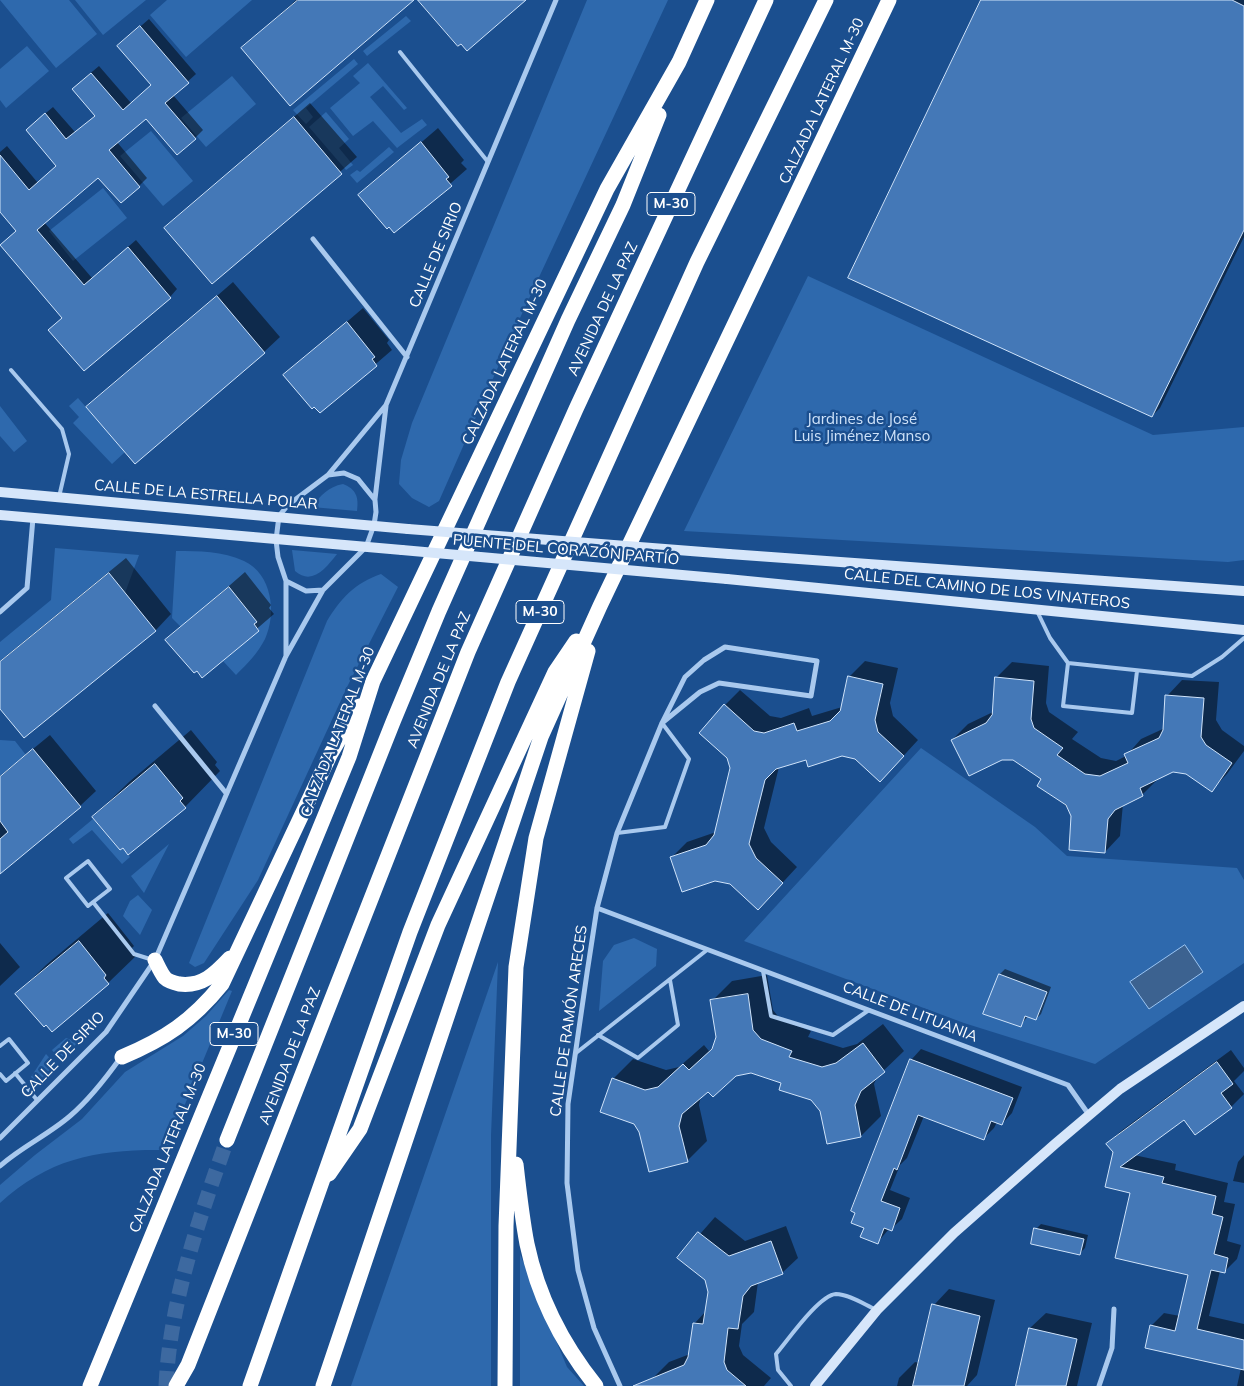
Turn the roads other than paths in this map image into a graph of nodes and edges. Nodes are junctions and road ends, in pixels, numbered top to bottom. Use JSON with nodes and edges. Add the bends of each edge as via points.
{"nodes":[{"id":1,"x":556,"y":0,"type":"edge"},
{"id":2,"x":707,"y":0,"type":"edge"},
{"id":3,"x":766,"y":0,"type":"edge"},
{"id":4,"x":826,"y":0,"type":"edge"},
{"id":5,"x":889,"y":0,"type":"edge"},
{"id":6,"x":896,"y":0,"type":"edge"},
{"id":7,"x":875,"y":28,"type":"junction"},
{"id":8,"x":400,"y":52,"type":"dead end"},
{"id":9,"x":679,"y":62,"type":"junction"},
{"id":10,"x":488,"y":162,"type":"junction"},
{"id":11,"x":313,"y":239,"type":"dead end"},
{"id":12,"x":407,"y":357,"type":"junction"},
{"id":13,"x":11,"y":370,"type":"dead end"},
{"id":14,"x":386,"y":405,"type":"junction"},
{"id":15,"x":328,"y":475,"type":"junction"},
{"id":16,"x":0,"y":492,"type":"edge"},
{"id":17,"x":60,"y":497,"type":"junction"},
{"id":18,"x":375,"y":500,"type":"junction"},
{"id":19,"x":0,"y":515,"type":"edge"},
{"id":20,"x":280,"y":516,"type":"junction"},
{"id":21,"x":33,"y":518,"type":"junction"},
{"id":22,"x":374,"y":526,"type":"junction"},
{"id":23,"x":408,"y":529,"type":"joint"},
{"id":24,"x":276,"y":540,"type":"junction"},
{"id":25,"x":366,"y":547,"type":"junction"},
{"id":26,"x":729,"y":554,"type":"joint"},
{"id":27,"x":727,"y":579,"type":"joint"},
{"id":28,"x":286,"y":581,"type":"junction"},
{"id":29,"x":323,"y":590,"type":"junction"},
{"id":30,"x":1244,"y":591,"type":"edge"},
{"id":31,"x":600,"y":606,"type":"junction"},
{"id":32,"x":1036,"y":609,"type":"junction"},
{"id":33,"x":0,"y":612,"type":"edge"},
{"id":34,"x":1244,"y":630,"type":"edge"},
{"id":35,"x":1244,"y":638,"type":"edge"},
{"id":36,"x":286,"y":656,"type":"junction"},
{"id":37,"x":1068,"y":663,"type":"junction"},
{"id":38,"x":1137,"y":671,"type":"junction"},
{"id":39,"x":373,"y":681,"type":"junction"},
{"id":40,"x":155,"y":706,"type":"dead end"},
{"id":41,"x":662,"y":723,"type":"junction"},
{"id":42,"x":226,"y":793,"type":"junction"},
{"id":43,"x":617,"y":833,"type":"junction"},
{"id":44,"x":93,"y":902,"type":"junction"},
{"id":45,"x":597,"y":908,"type":"junction"},
{"id":46,"x":241,"y":946,"type":"junction"},
{"id":47,"x":707,"y":950,"type":"junction"},
{"id":48,"x":155,"y":960,"type":"junction"},
{"id":49,"x":764,"y":971,"type":"junction"},
{"id":50,"x":670,"y":980,"type":"junction"},
{"id":51,"x":1244,"y":1006,"type":"edge"},
{"id":52,"x":868,"y":1010,"type":"junction"},
{"id":53,"x":598,"y":1036,"type":"junction"},
{"id":54,"x":0,"y":1046,"type":"edge"},
{"id":55,"x":576,"y":1053,"type":"junction"},
{"id":56,"x":122,"y":1057,"type":"joint"},
{"id":57,"x":15,"y":1073,"type":"junction"},
{"id":58,"x":0,"y":1074,"type":"edge"},
{"id":59,"x":37,"y":1100,"type":"junction"},
{"id":60,"x":1090,"y":1116,"type":"junction"},
{"id":61,"x":511,"y":1133,"type":"junction"},
{"id":62,"x":0,"y":1138,"type":"edge"},
{"id":63,"x":227,"y":1140,"type":"tunnel mouth"},
{"id":64,"x":0,"y":1166,"type":"edge"},
{"id":65,"x":318,"y":1189,"type":"junction"},
{"id":66,"x":1114,"y":1309,"type":"dead end"},
{"id":67,"x":876,"y":1310,"type":"junction"},
{"id":68,"x":188,"y":1365,"type":"junction"},
{"id":69,"x":90,"y":1386,"type":"edge"},
{"id":70,"x":176,"y":1386,"type":"edge"},
{"id":71,"x":181,"y":1386,"type":"edge"},
{"id":72,"x":250,"y":1386,"type":"edge"},
{"id":73,"x":323,"y":1386,"type":"edge"},
{"id":74,"x":505,"y":1386,"type":"edge"},
{"id":75,"x":596,"y":1386,"type":"edge"},
{"id":76,"x":620,"y":1386,"type":"edge"},
{"id":77,"x":791,"y":1386,"type":"edge"},
{"id":78,"x":815,"y":1386,"type":"edge"},
{"id":79,"x":1100,"y":1386,"type":"edge"}],
"edges":[{"from":1,"to":10,"type":"street","name":"CALLE DE SIRIO"},
{"from":2,"to":9,"type":"highway","name":"CALZADA LATERAL M-30","number":"M-30"},
{"from":3,"to":68,"type":"highway","name":"AVENIDA DE LA PAZ","number":"M-30","via":[[576,409],[468,652]]},
{"from":4,"to":65,"type":"highway","number":"M-30","via":[[697,262],[508,682],[410,932]]},
{"from":5,"to":7,"type":"highway","name":"CALZADA LATERAL M-30"},
{"from":6,"to":7,"type":"highway"},
{"from":7,"to":31,"type":"highway","name":"CALZADA LATERAL M-30"},
{"from":8,"to":10,"type":"lane"},
{"from":9,"to":39,"type":"highway","name":"CALZADA LATERAL M-30","number":"M-30","via":[[607,189]]},
{"from":9,"to":63,"type":"highway","via":[[623,205],[568,320],[439,611]]},
{"from":10,"to":12,"type":"street","name":"CALLE DE SIRIO"},
{"from":11,"to":12,"type":"street"},
{"from":12,"to":14,"type":"street","name":"CALLE DE SIRIO"},
{"from":13,"to":17,"type":"lane","via":[[62,429],[69,454]]},
{"from":14,"to":15,"type":"street","name":"CALLE DE SIRIO"},
{"from":14,"to":18,"type":"street","name":"CALLE DE SIRIO"},
{"from":15,"to":18,"type":"street","via":[[344,473],[358,479]]},
{"from":15,"to":20,"type":"street","name":"CALLE DE SIRIO","via":[[288,504]]},
{"from":16,"to":17,"type":"main road","name":"CALLE DE LA ESTRELLA POLAR"},
{"from":17,"to":20,"type":"main road","name":"CALLE DE LA ESTRELLA POLAR"},
{"from":18,"to":22,"type":"street","name":"CALLE DE SIRIO"},
{"from":19,"to":21,"type":"main road"},
{"from":20,"to":22,"type":"main road","name":"CALLE DE LA ESTRELLA POLAR"},
{"from":20,"to":24,"type":"street","name":"CALLE DE SIRIO"},
{"from":21,"to":24,"type":"main road"},
{"from":21,"to":33,"type":"street","via":[[27,588]]},
{"from":22,"to":23,"type":"main road","name":"CALLE DE LA ESTRELLA POLAR"},
{"from":22,"to":25,"type":"street","name":"CALLE DE SIRIO"},
{"from":23,"to":26,"type":"main road","name":"PUENTE DEL CORAZÓN PARTÍO","bridge":true},
{"from":24,"to":25,"type":"main road"},
{"from":24,"to":28,"type":"street","name":"CALLE DE SIRIO"},
{"from":25,"to":27,"type":"main road","name":"PUENTE DEL CORAZÓN PARTÍO","bridge":true},
{"from":25,"to":29,"type":"street","name":"CALLE DE SIRIO"},
{"from":26,"to":30,"type":"main road","name":"CALLE DEL CAMINO DE LOS VINATEROS"},
{"from":27,"to":32,"type":"main road","name":"CALLE DEL CAMINO DE LOS VINATEROS"},
{"from":28,"to":29,"type":"street","via":[[306,591]]},
{"from":28,"to":36,"type":"street","name":"CALLE DE SIRIO"},
{"from":29,"to":36,"type":"street","name":"CALLE DE SIRIO"},
{"from":31,"to":61,"type":"highway","via":[[536,838],[516,967]]},
{"from":31,"to":65,"type":"highway","via":[[555,672],[438,925],[360,1129]]},
{"from":31,"to":73,"type":"highway","name":"CALZADA LATERAL M-30","via":[[541,737]]},
{"from":32,"to":34,"type":"main road","name":"CALLE DEL CAMINO DE LOS VINATEROS"},
{"from":32,"to":37,"type":"lane","via":[[1050,638]]},
{"from":35,"to":38,"type":"lane","via":[[1192,676]]},
{"from":36,"to":42,"type":"street","name":"CALLE DE SIRIO"},
{"from":37,"to":38,"type":"lane"},
{"from":37,"to":38,"type":"lane","via":[[1063,706],[1132,713]]},
{"from":39,"to":46,"type":"highway","via":[[330,755]]},
{"from":39,"to":69,"type":"highway","name":"CALZADA LATERAL M-30","number":"M-30","via":[[349,757]]},
{"from":40,"to":42,"type":"street"},
{"from":41,"to":41,"type":"street","name":"CALLE DE RAMÓN ARECES","via":[[700,692],[719,683],[811,696],[817,661],[725,647],[685,677]]},
{"from":41,"to":43,"type":"street","name":"CALLE DE RAMÓN ARECES"},
{"from":41,"to":43,"type":"lane","via":[[689,759],[665,826]]},
{"from":42,"to":48,"type":"street","name":"CALLE DE SIRIO"},
{"from":43,"to":45,"type":"street","name":"CALLE DE RAMÓN ARECES"},
{"from":44,"to":44,"type":"lane","via":[[110,889],[88,861],[66,878],[88,906]]},
{"from":44,"to":48,"type":"lane","via":[[134,954]]},
{"from":45,"to":47,"type":"street","name":"CALLE DE LITUANIA"},
{"from":45,"to":55,"type":"street","name":"CALLE DE RAMÓN ARECES"},
{"from":46,"to":48,"type":"highway","via":[[214,975],[189,985],[166,979]]},
{"from":46,"to":56,"type":"highway","via":[[222,984],[191,1018],[149,1046]]},
{"from":47,"to":49,"type":"street","name":"CALLE DE LITUANIA"},
{"from":47,"to":50,"type":"lane"},
{"from":48,"to":59,"type":"street","name":"CALLE DE SIRIO","via":[[106,1032]]},
{"from":49,"to":52,"type":"street","name":"CALLE DE LITUANIA"},
{"from":49,"to":52,"type":"lane","via":[[771,1016],[833,1036]]},
{"from":50,"to":53,"type":"lane"},
{"from":50,"to":53,"type":"lane","via":[[678,1025],[638,1058]]},
{"from":51,"to":60,"type":"main road","via":[[1120,1089]]},
{"from":52,"to":60,"type":"street","name":"CALLE DE LITUANIA","via":[[1068,1085]]},
{"from":53,"to":55,"type":"lane"},
{"from":54,"to":57,"type":"lane","via":[[9,1039],[28,1062]]},
{"from":55,"to":76,"type":"street","name":"CALLE DE RAMÓN ARECES","via":[[568,1104],[567,1183],[578,1270],[594,1328]]},
{"from":56,"to":64,"type":"street","via":[[91,1096],[69,1117],[15,1152]]},
{"from":57,"to":58,"type":"lane","via":[[6,1081]]},
{"from":57,"to":59,"type":"lane"},
{"from":59,"to":62,"type":"street","name":"CALLE DE SIRIO"},
{"from":60,"to":67,"type":"main road","via":[[954,1233]]},
{"from":61,"to":74,"type":"highway","via":[[506,1226]]},
{"from":61,"to":75,"type":"highway","via":[[528,1245],[541,1290],[561,1336]]},
{"from":65,"to":72,"type":"highway","number":"M-30"},
{"from":66,"to":79,"type":"street","via":[[1112,1348]]},
{"from":67,"to":77,"type":"lane","via":[[841,1295],[834,1294],[822,1300],[776,1354],[778,1370]]},
{"from":67,"to":78,"type":"main road"},
{"from":68,"to":70,"type":"highway","name":"AVENIDA DE LA PAZ","number":"M-30"},
{"from":68,"to":71,"type":"highway","number":"M-30"}]}
